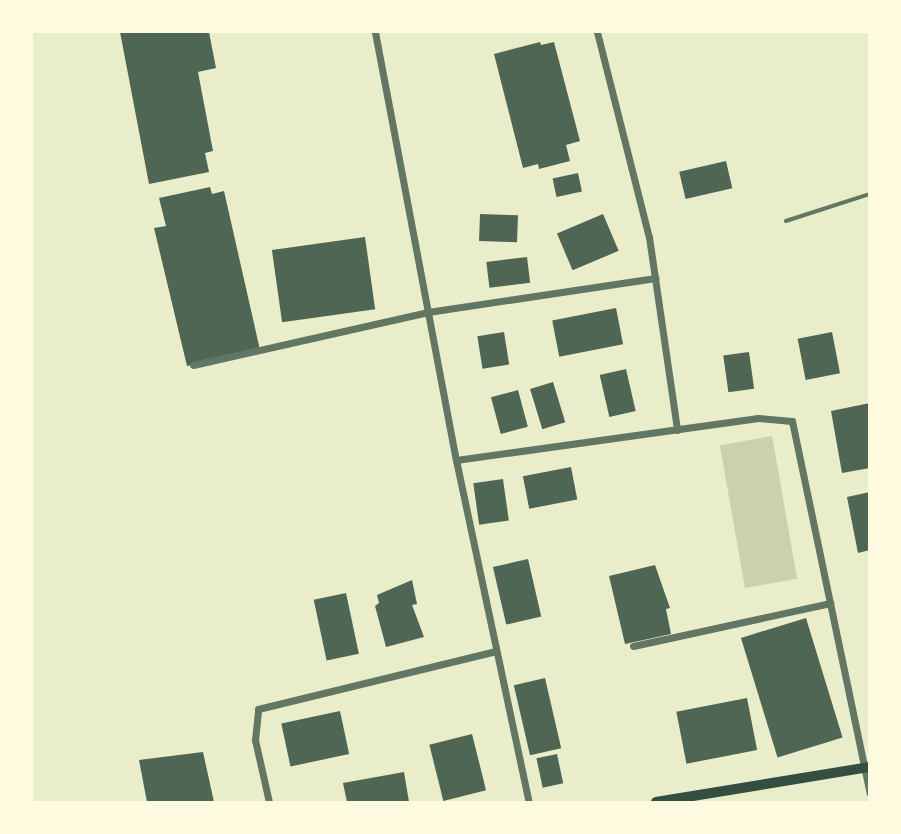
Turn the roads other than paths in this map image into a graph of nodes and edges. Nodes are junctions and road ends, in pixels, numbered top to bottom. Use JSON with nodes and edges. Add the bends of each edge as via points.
{"nodes":[{"id":1,"x":375,"y":32,"type":"edge"},
{"id":2,"x":597,"y":32,"type":"edge"},
{"id":3,"x":870,"y":194,"type":"edge"},
{"id":4,"x":786,"y":221,"type":"dead end"},
{"id":5,"x":655,"y":278,"type":"junction"},
{"id":6,"x":428,"y":312,"type":"junction"},
{"id":7,"x":193,"y":365,"type":"dead end"},
{"id":8,"x":677,"y":430,"type":"junction"},
{"id":9,"x":456,"y":460,"type":"junction"},
{"id":10,"x":830,"y":603,"type":"junction"},
{"id":11,"x":634,"y":646,"type":"dead end"},
{"id":12,"x":496,"y":651,"type":"junction"},
{"id":13,"x":867,"y":767,"type":"edge"},
{"id":14,"x":870,"y":793,"type":"edge"},
{"id":15,"x":269,"y":803,"type":"edge"},
{"id":16,"x":529,"y":803,"type":"edge"},
{"id":17,"x":656,"y":803,"type":"edge"}],
"edges":[{"from":1,"to":6,"type":"street"},
{"from":2,"to":5,"type":"street","via":[[649,237]]},
{"from":3,"to":4,"type":"lane"},
{"from":5,"to":6,"type":"street"},
{"from":5,"to":8,"type":"street"},
{"from":6,"to":7,"type":"street"},
{"from":6,"to":9,"type":"street"},
{"from":8,"to":9,"type":"street"},
{"from":8,"to":10,"type":"street","via":[[758,418],[792,421]]},
{"from":9,"to":12,"type":"street"},
{"from":10,"to":11,"type":"street"},
{"from":10,"to":13,"type":"street"},
{"from":12,"to":15,"type":"street","via":[[258,709],[255,740]]},
{"from":12,"to":16,"type":"street"},
{"from":13,"to":14,"type":"street"},
{"from":13,"to":17,"type":"main road"}]}
